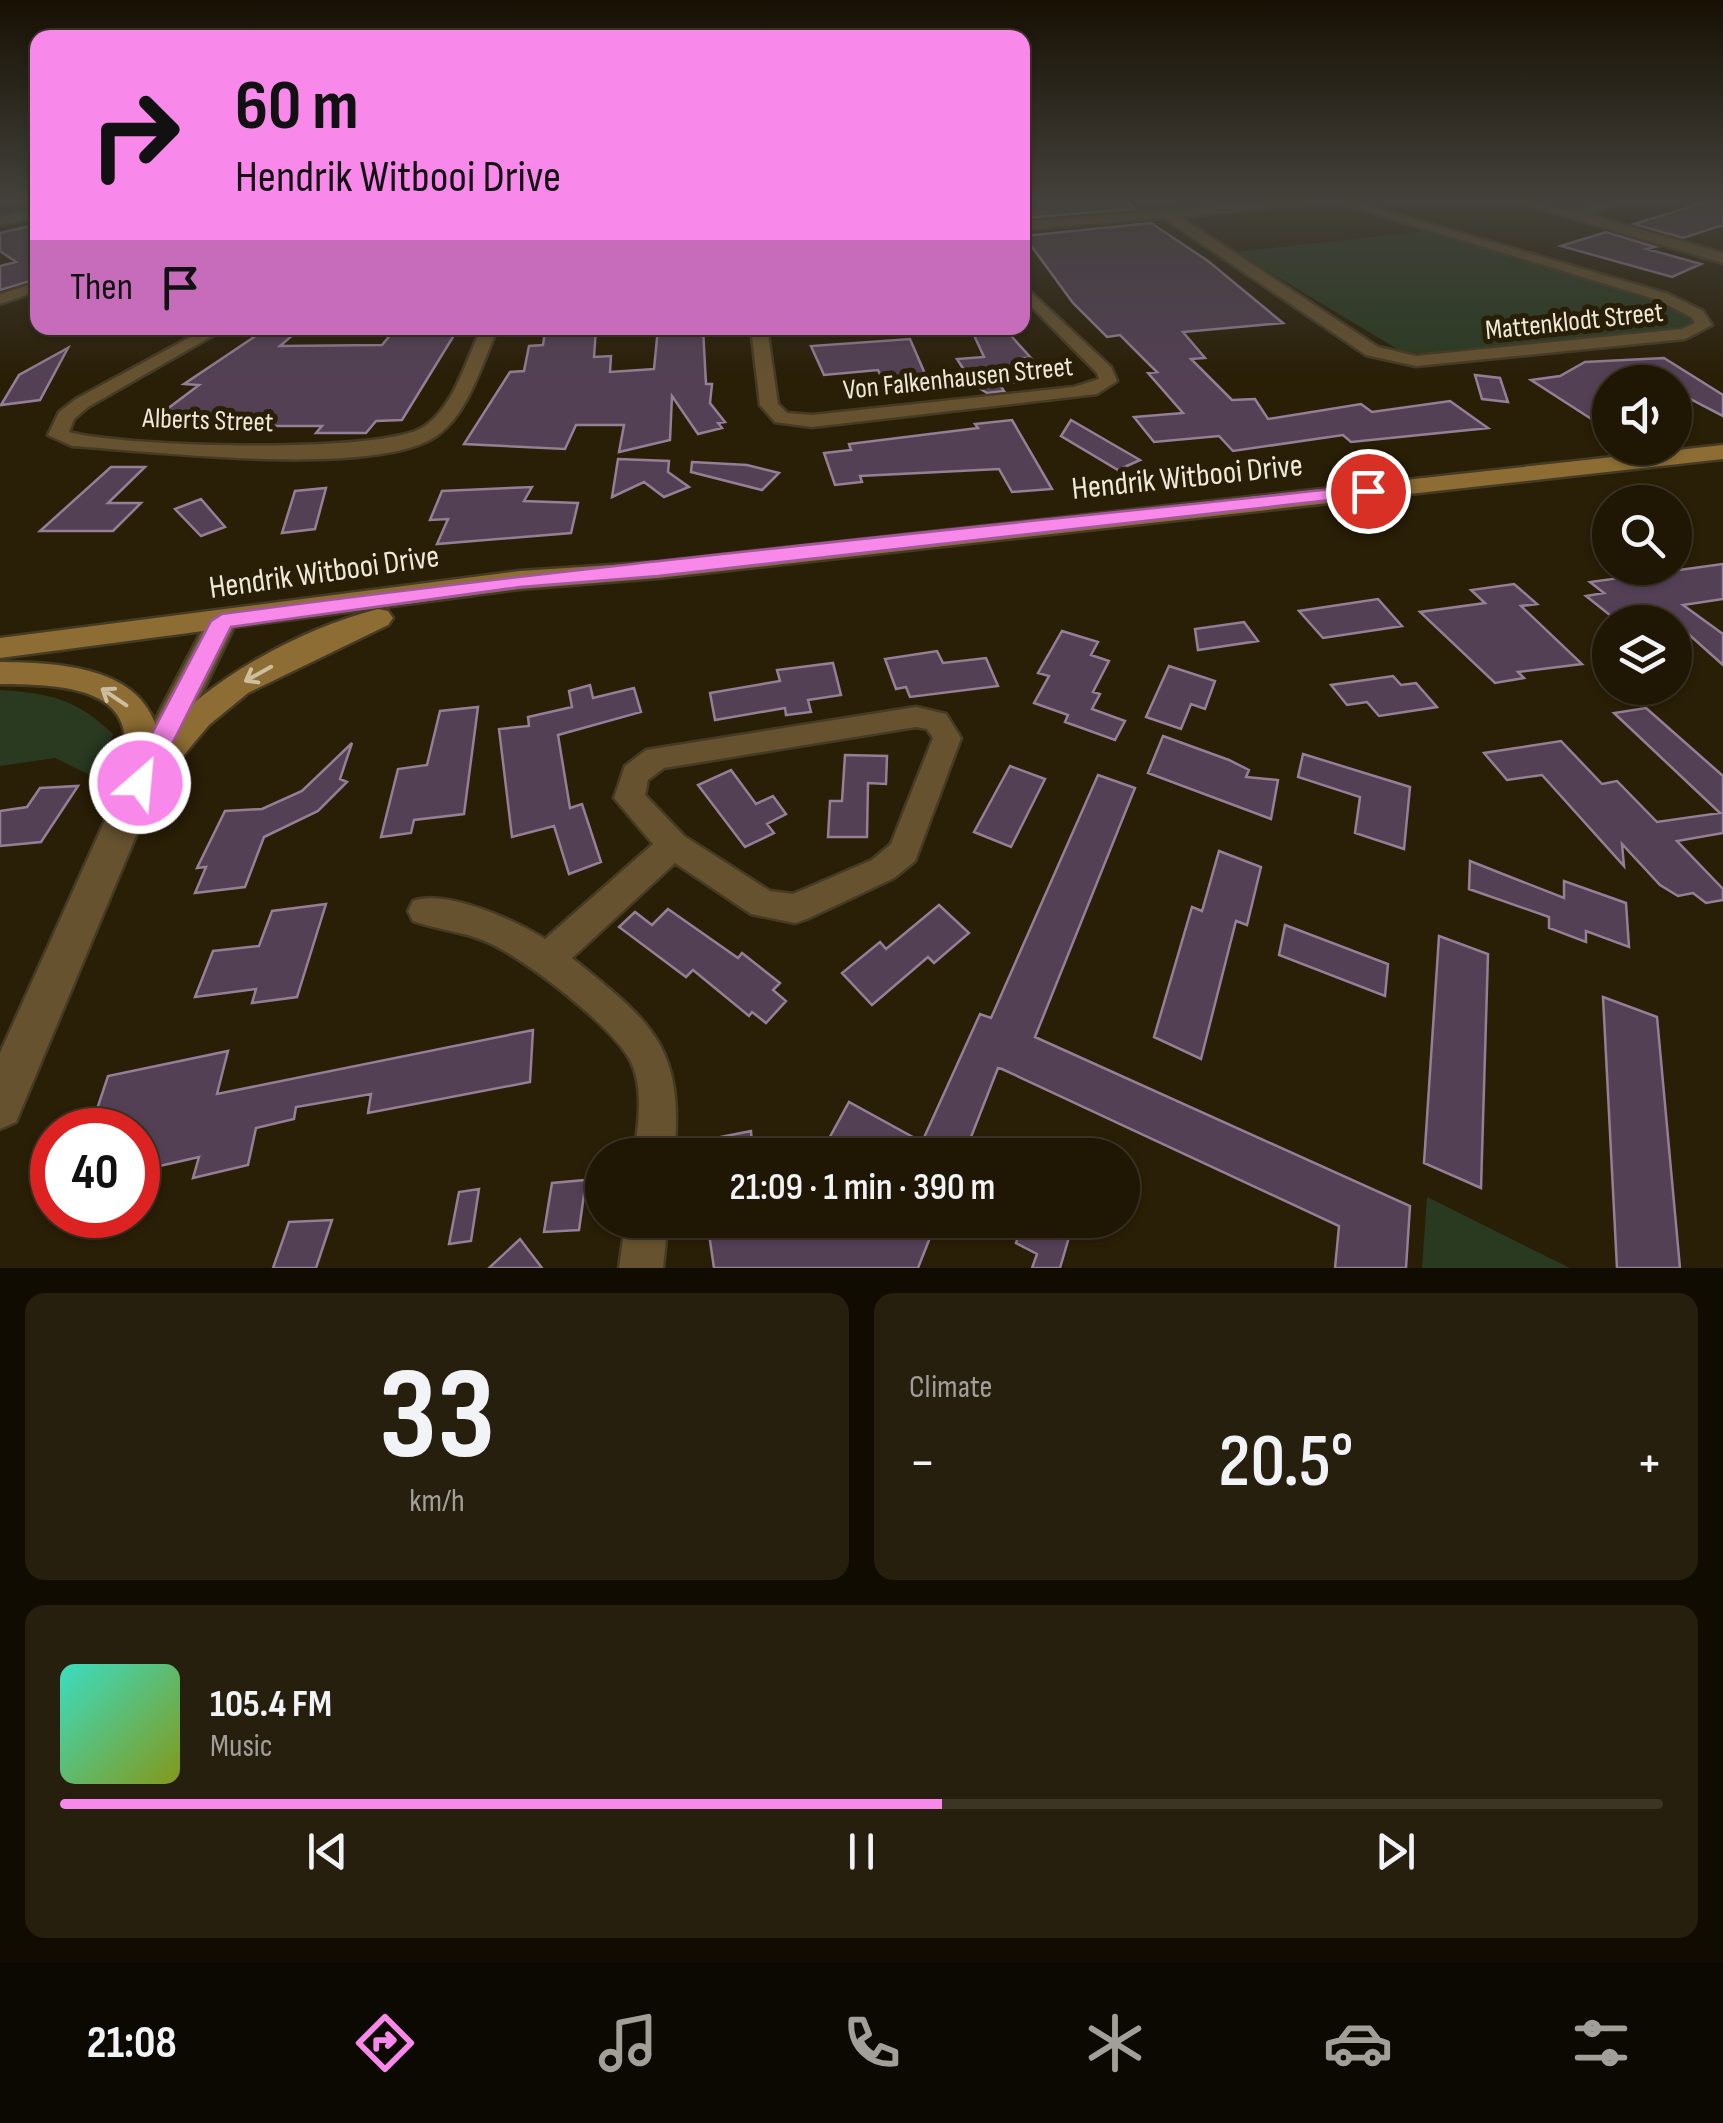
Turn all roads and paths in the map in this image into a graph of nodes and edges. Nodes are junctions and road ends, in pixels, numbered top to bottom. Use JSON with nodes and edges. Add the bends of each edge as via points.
{"nodes":[{"id":1,"x":1237,"y":261,"type":"edge"},
{"id":2,"x":1541,"y":261,"type":"edge"},
{"id":3,"x":30,"y":289,"type":"edge"},
{"id":4,"x":1030,"y":296,"type":"edge"},
{"id":5,"x":0,"y":298,"type":"edge"},
{"id":6,"x":205,"y":335,"type":"edge"},
{"id":7,"x":486,"y":335,"type":"edge"},
{"id":8,"x":760,"y":335,"type":"edge"},
{"id":9,"x":1723,"y":452,"type":"edge"},
{"id":10,"x":658,"y":570,"type":"junction"},
{"id":11,"x":378,"y":618,"type":"junction"},
{"id":12,"x":218,"y":631,"type":"junction"},
{"id":13,"x":0,"y":648,"type":"edge"},
{"id":14,"x":0,"y":671,"type":"edge"},
{"id":15,"x":140,"y":783,"type":"junction"},
{"id":16,"x":673,"y":845,"type":"junction"},
{"id":17,"x":425,"y":911,"type":"dead end"},
{"id":18,"x":549,"y":957,"type":"junction"},
{"id":19,"x":0,"y":1106,"type":"edge"},
{"id":20,"x":655,"y":1138,"type":"edge"},
{"id":21,"x":645,"y":1238,"type":"edge"},
{"id":22,"x":641,"y":1268,"type":"edge"}],
"edges":[{"from":1,"to":2,"type":"street","name":"Mattenklodt Street","via":[[1392,359],[1685,334],[1704,326],[1697,314],[1664,298]]},
{"from":3,"to":5,"type":"street"},
{"from":4,"to":8,"type":"street","name":"Von Falkenhausen Street","via":[[1108,381],[1074,392],[812,421],[782,418],[769,406]]},
{"from":6,"to":7,"type":"street","name":"Alberts Street","via":[[82,403],[58,434],[214,448],[388,448],[417,440],[442,422]]},
{"from":9,"to":10,"type":"main road","name":"Hendrik Witbooi Drive"},
{"from":10,"to":11,"type":"main road","name":"Hendrik Witbooi Drive"},
{"from":10,"to":12,"type":"main road","name":"Hendrik Witbooi Drive","via":[[520,580]]},
{"from":11,"to":12,"type":"main road","name":"Hendrik Witbooi Drive"},
{"from":11,"to":15,"type":"main road","one_way":true,"via":[[219,697]]},
{"from":12,"to":13,"type":"main road","name":"Hendrik Witbooi Drive"},
{"from":12,"to":14,"type":"main road","name":"Hendrik Witbooi Drive"},
{"from":12,"to":15,"type":"street"},
{"from":15,"to":14,"type":"main road","one_way":true,"via":[[141,730],[132,708],[78,679]]},
{"from":15,"to":19,"type":"street"},
{"from":16,"to":16,"type":"street","via":[[629,798],[635,774],[656,758],[916,717],[943,728],[946,738],[904,852],[794,908],[763,904]]},
{"from":16,"to":18,"type":"street"},
{"from":17,"to":18,"type":"street","via":[[482,922]]},
{"from":18,"to":20,"type":"street","via":[[646,1052],[658,1102]]},
{"from":21,"to":22,"type":"street"}]}
